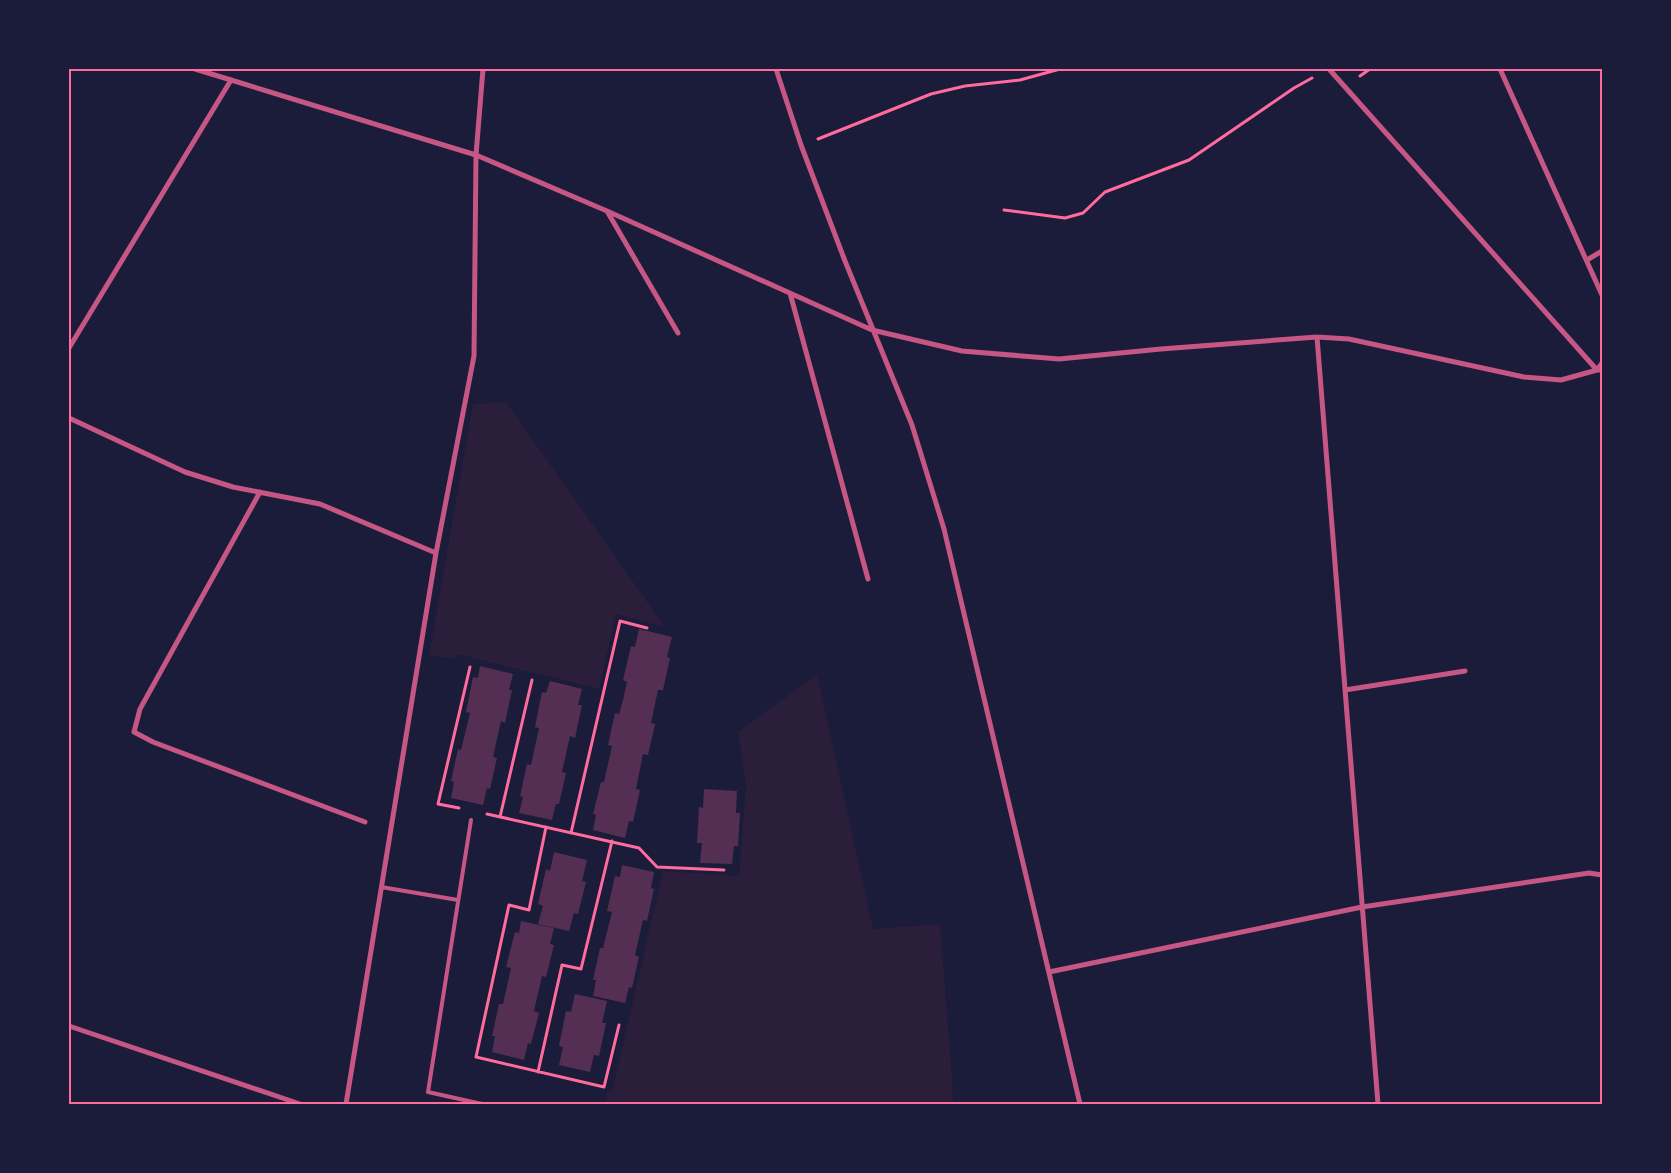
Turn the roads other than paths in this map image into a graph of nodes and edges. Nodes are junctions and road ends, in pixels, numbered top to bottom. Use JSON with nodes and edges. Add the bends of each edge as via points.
{"nodes":[{"id":1,"x":195,"y":69,"type":"edge"},
{"id":2,"x":483,"y":69,"type":"edge"},
{"id":3,"x":776,"y":69,"type":"edge"},
{"id":4,"x":1329,"y":69,"type":"edge"},
{"id":5,"x":1500,"y":69,"type":"edge"},
{"id":6,"x":231,"y":80,"type":"junction"},
{"id":7,"x":476,"y":154,"type":"junction"},
{"id":8,"x":607,"y":210,"type":"junction"},
{"id":9,"x":1602,"y":251,"type":"edge"},
{"id":10,"x":1587,"y":260,"type":"junction"},
{"id":11,"x":790,"y":293,"type":"junction"},
{"id":12,"x":1602,"y":295,"type":"edge"},
{"id":13,"x":872,"y":330,"type":"junction"},
{"id":14,"x":678,"y":334,"type":"dead end"},
{"id":15,"x":1317,"y":337,"type":"junction"},
{"id":16,"x":69,"y":348,"type":"edge"},
{"id":17,"x":1602,"y":363,"type":"edge"},
{"id":18,"x":1600,"y":370,"type":"edge"},
{"id":19,"x":69,"y":418,"type":"edge"},
{"id":20,"x":260,"y":492,"type":"junction"},
{"id":21,"x":436,"y":553,"type":"junction"},
{"id":22,"x":868,"y":579,"type":"dead end"},
{"id":23,"x":1465,"y":672,"type":"dead end"},
{"id":24,"x":1345,"y":690,"type":"junction"},
{"id":25,"x":471,"y":820,"type":"road end"},
{"id":26,"x":365,"y":822,"type":"dead end"},
{"id":27,"x":1602,"y":875,"type":"edge"},
{"id":28,"x":381,"y":887,"type":"junction"},
{"id":29,"x":458,"y":900,"type":"junction"},
{"id":30,"x":1362,"y":907,"type":"junction"},
{"id":31,"x":1049,"y":972,"type":"junction"},
{"id":32,"x":69,"y":1026,"type":"edge"},
{"id":33,"x":300,"y":1104,"type":"edge"},
{"id":34,"x":346,"y":1104,"type":"edge"},
{"id":35,"x":482,"y":1104,"type":"edge"},
{"id":36,"x":1080,"y":1104,"type":"edge"},
{"id":37,"x":1378,"y":1104,"type":"edge"}],
"edges":[{"from":1,"to":6,"type":"street"},
{"from":2,"to":7,"type":"street"},
{"from":3,"to":13,"type":"street","via":[[801,145]]},
{"from":4,"to":18,"type":"street"},
{"from":5,"to":10,"type":"street"},
{"from":6,"to":7,"type":"street"},
{"from":6,"to":16,"type":"street"},
{"from":7,"to":8,"type":"street"},
{"from":7,"to":21,"type":"street","via":[[474,356]]},
{"from":8,"to":11,"type":"street"},
{"from":8,"to":14,"type":"street"},
{"from":9,"to":10,"type":"street"},
{"from":10,"to":12,"type":"street"},
{"from":11,"to":13,"type":"street"},
{"from":11,"to":22,"type":"street"},
{"from":13,"to":15,"type":"street","via":[[962,351],[1059,359]]},
{"from":13,"to":31,"type":"street","via":[[912,425],[944,529]]},
{"from":15,"to":18,"type":"street","via":[[1349,339],[1524,377],[1561,380]]},
{"from":15,"to":24,"type":"street"},
{"from":17,"to":18,"type":"street"},
{"from":19,"to":20,"type":"street","via":[[185,472]]},
{"from":20,"to":21,"type":"street","via":[[320,504]]},
{"from":20,"to":26,"type":"street","via":[[140,709],[134,732]]},
{"from":21,"to":28,"type":"street"},
{"from":23,"to":24,"type":"street"},
{"from":24,"to":30,"type":"street"},
{"from":25,"to":29,"type":"lane"},
{"from":27,"to":30,"type":"street","via":[[1589,873]]},
{"from":28,"to":29,"type":"lane"},
{"from":28,"to":34,"type":"street"},
{"from":29,"to":35,"type":"lane","via":[[428,1092]]},
{"from":30,"to":31,"type":"street"},
{"from":30,"to":37,"type":"street"},
{"from":31,"to":36,"type":"street"},
{"from":32,"to":33,"type":"street"}]}
